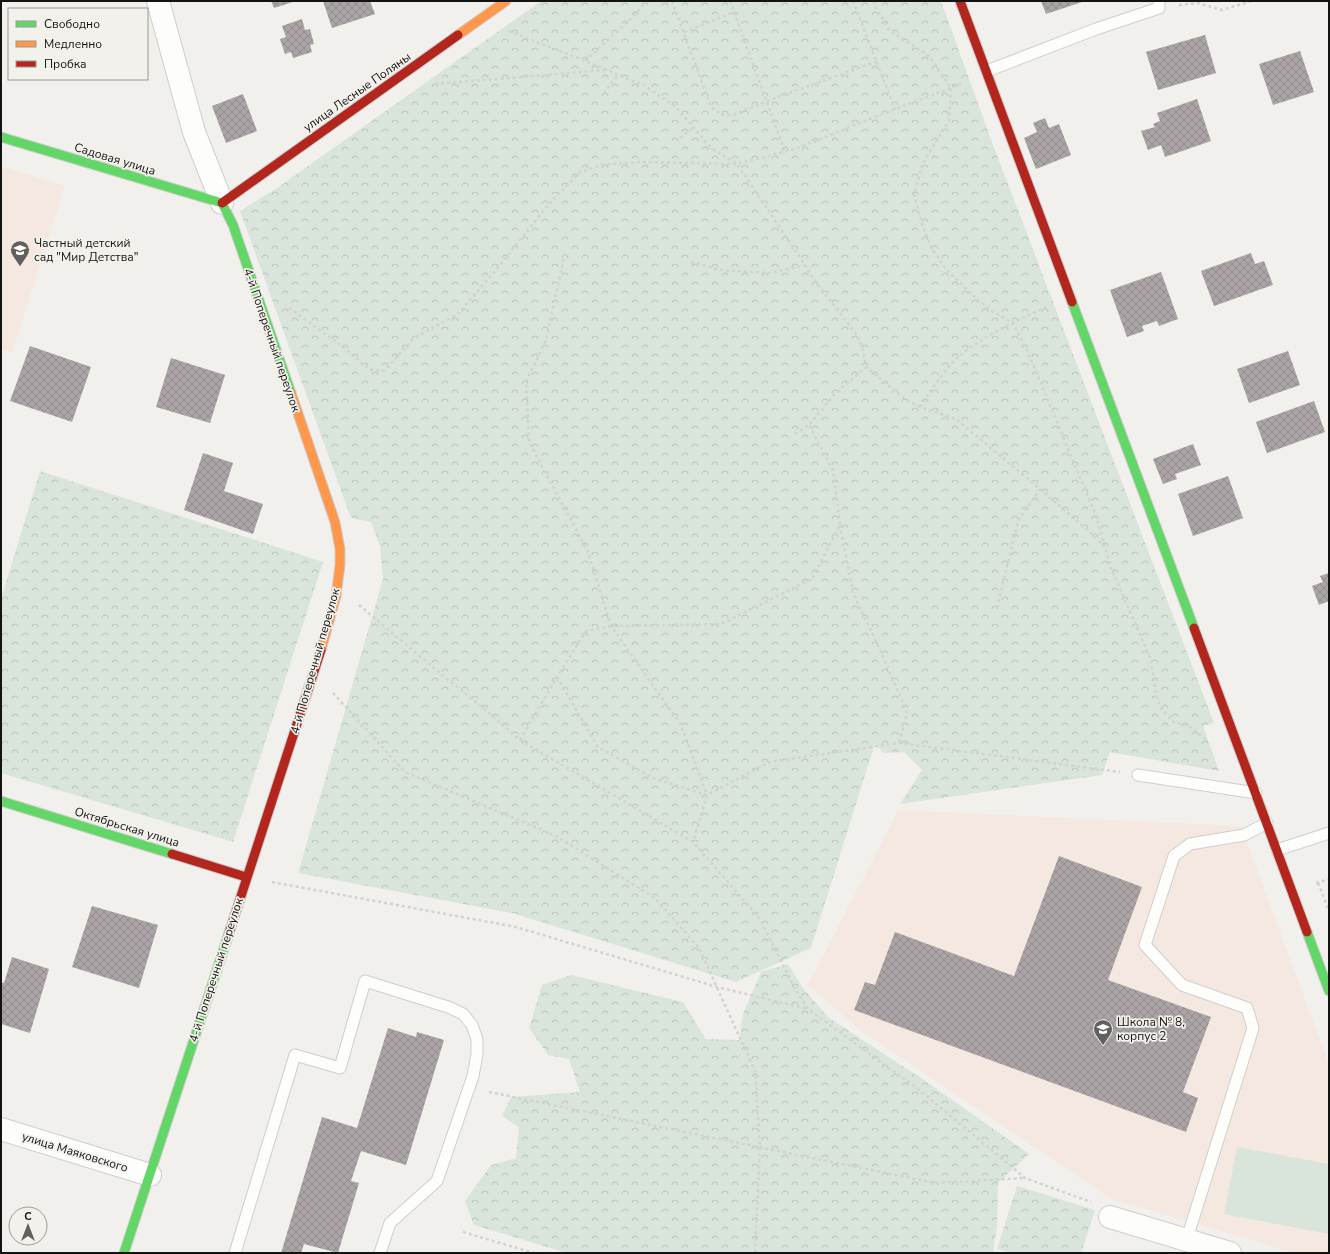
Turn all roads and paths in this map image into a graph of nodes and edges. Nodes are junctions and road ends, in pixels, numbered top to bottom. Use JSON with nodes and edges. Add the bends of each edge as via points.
{"nodes":[{"id":1,"x":158,"y":1,"type":"edge"},
{"id":2,"x":485,"y":1,"type":"edge"},
{"id":3,"x":506,"y":1,"type":"edge"},
{"id":4,"x":646,"y":1,"type":"edge"},
{"id":5,"x":672,"y":1,"type":"edge"},
{"id":6,"x":730,"y":1,"type":"edge"},
{"id":7,"x":853,"y":1,"type":"edge"},
{"id":8,"x":874,"y":1,"type":"edge"},
{"id":9,"x":960,"y":1,"type":"edge"},
{"id":10,"x":1252,"y":1,"type":"edge"},
{"id":11,"x":1159,"y":4,"type":"edge"},
{"id":12,"x":734,"y":12,"type":"junction"},
{"id":13,"x":489,"y":13,"type":"junction"},
{"id":14,"x":684,"y":32,"type":"junction"},
{"id":15,"x":585,"y":61,"type":"junction"},
{"id":16,"x":878,"y":61,"type":"junction"},
{"id":17,"x":608,"y":70,"type":"junction"},
{"id":18,"x":986,"y":71,"type":"junction"},
{"id":19,"x":618,"y":75,"type":"junction"},
{"id":20,"x":429,"y":84,"type":"dead end"},
{"id":21,"x":951,"y":88,"type":"junction"},
{"id":22,"x":604,"y":93,"type":"dead end"},
{"id":23,"x":767,"y":101,"type":"junction"},
{"id":24,"x":895,"y":109,"type":"junction"},
{"id":25,"x":693,"y":128,"type":"junction"},
{"id":26,"x":1,"y":137,"type":"edge"},
{"id":27,"x":680,"y":138,"type":"dead end"},
{"id":28,"x":785,"y":152,"type":"junction"},
{"id":29,"x":737,"y":164,"type":"junction"},
{"id":30,"x":222,"y":203,"type":"junction"},
{"id":31,"x":565,"y":253,"type":"dead end"},
{"id":32,"x":692,"y":262,"type":"dead end"},
{"id":33,"x":805,"y":265,"type":"junction"},
{"id":34,"x":1070,"y":295,"type":"junction"},
{"id":35,"x":283,"y":304,"type":"dead end"},
{"id":36,"x":1013,"y":323,"type":"junction"},
{"id":37,"x":866,"y":367,"type":"junction"},
{"id":38,"x":920,"y":406,"type":"junction"},
{"id":39,"x":810,"y":425,"type":"junction"},
{"id":40,"x":795,"y":434,"type":"dead end"},
{"id":41,"x":1040,"y":489,"type":"junction"},
{"id":42,"x":840,"y":525,"type":"junction"},
{"id":43,"x":1104,"y":546,"type":"junction"},
{"id":44,"x":357,"y":603,"type":"dead end"},
{"id":45,"x":997,"y":608,"type":"dead end"},
{"id":46,"x":611,"y":626,"type":"junction"},
{"id":47,"x":314,"y":672,"type":"junction"},
{"id":48,"x":557,"y":677,"type":"junction"},
{"id":49,"x":520,"y":740,"type":"junction"},
{"id":50,"x":899,"y":743,"type":"junction"},
{"id":51,"x":1243,"y":761,"type":"junction"},
{"id":52,"x":1138,"y":775,"type":"joint"},
{"id":53,"x":1256,"y":793,"type":"junction"},
{"id":54,"x":707,"y":795,"type":"junction"},
{"id":55,"x":1,"y":801,"type":"edge"},
{"id":56,"x":1267,"y":823,"type":"junction"},
{"id":57,"x":1329,"y":832,"type":"edge"},
{"id":58,"x":693,"y":842,"type":"junction"},
{"id":59,"x":1277,"y":850,"type":"junction"},
{"id":60,"x":246,"y":877,"type":"junction"},
{"id":61,"x":1318,"y":883,"type":"dead end"},
{"id":62,"x":1329,"y":910,"type":"edge"},
{"id":63,"x":717,"y":987,"type":"junction"},
{"id":64,"x":1329,"y":991,"type":"edge"},
{"id":65,"x":808,"y":1009,"type":"junction"},
{"id":66,"x":469,"y":1086,"type":"junction"},
{"id":67,"x":1,"y":1129,"type":"edge"},
{"id":68,"x":760,"y":1147,"type":"junction"},
{"id":69,"x":150,"y":1175,"type":"junction"},
{"id":70,"x":1025,"y":1178,"type":"junction"},
{"id":71,"x":1094,"y":1202,"type":"dead end"},
{"id":72,"x":1110,"y":1217,"type":"dead end"},
{"id":73,"x":1190,"y":1229,"type":"dead end"},
{"id":74,"x":463,"y":1232,"type":"dead end"},
{"id":75,"x":124,"y":1253,"type":"edge"},
{"id":76,"x":235,"y":1253,"type":"edge"},
{"id":77,"x":380,"y":1253,"type":"edge"},
{"id":78,"x":534,"y":1253,"type":"edge"},
{"id":79,"x":755,"y":1253,"type":"edge"},
{"id":80,"x":1230,"y":1253,"type":"edge"}],
"edges":[{"from":1,"to":30,"type":"street","name":"4-й Поперечный переулок","via":[[194,132]]},
{"from":2,"to":13,"type":"lane"},
{"from":3,"to":13,"type":"street","name":"улица Лесные Поляны"},
{"from":4,"to":15,"type":"path","via":[[635,15]]},
{"from":5,"to":14,"type":"path"},
{"from":6,"to":12,"type":"path"},
{"from":7,"to":16,"type":"path"},
{"from":8,"to":21,"type":"path","via":[[889,30],[929,56]]},
{"from":9,"to":18,"type":"street"},
{"from":10,"to":11,"type":"path","via":[[1222,10],[1198,3]]},
{"from":11,"to":18,"type":"lane"},
{"from":12,"to":14,"type":"path"},
{"from":12,"to":23,"type":"path"},
{"from":13,"to":15,"type":"path","via":[[505,30]]},
{"from":13,"to":30,"type":"street","name":"улица Лесные Поляны"},
{"from":14,"to":23,"type":"path","via":[[711,107],[722,115],[733,115]]},
{"from":15,"to":17,"type":"path"},
{"from":16,"to":23,"type":"path"},
{"from":16,"to":24,"type":"path"},
{"from":17,"to":19,"type":"path"},
{"from":17,"to":20,"type":"path"},
{"from":18,"to":21,"type":"path"},
{"from":18,"to":34,"type":"street"},
{"from":19,"to":22,"type":"path"},
{"from":19,"to":25,"type":"path","via":[[643,85],[676,106]]},
{"from":21,"to":24,"type":"path"},
{"from":21,"to":36,"type":"path","via":[[949,120],[923,163],[914,194],[932,249],[946,269],[992,312]]},
{"from":23,"to":28,"type":"path"},
{"from":24,"to":28,"type":"path"},
{"from":25,"to":27,"type":"path"},
{"from":25,"to":29,"type":"path","via":[[711,148]]},
{"from":26,"to":30,"type":"street","name":"Садовая улица"},
{"from":28,"to":29,"type":"path"},
{"from":29,"to":33,"type":"path"},
{"from":29,"to":35,"type":"path","via":[[639,162],[601,165],[580,172],[548,204],[458,314],[414,338],[384,371],[369,370],[338,343]]},
{"from":30,"to":47,"type":"street","name":"4-й Поперечный переулок","via":[[233,225],[336,529],[340,548],[340,573],[336,595]]},
{"from":31,"to":46,"type":"path","via":[[546,340],[526,381],[529,442],[588,552]]},
{"from":32,"to":33,"type":"path","via":[[721,270],[769,273]]},
{"from":33,"to":37,"type":"path","via":[[857,335]]},
{"from":34,"to":36,"type":"path"},
{"from":34,"to":51,"type":"street"},
{"from":36,"to":38,"type":"path","via":[[967,349],[947,368]]},
{"from":36,"to":43,"type":"path","via":[[1030,357],[1096,516]]},
{"from":37,"to":38,"type":"path","via":[[906,400]]},
{"from":37,"to":39,"type":"path","via":[[834,395]]},
{"from":38,"to":41,"type":"path","via":[[956,419]]},
{"from":39,"to":40,"type":"path"},
{"from":39,"to":42,"type":"path","via":[[833,470]]},
{"from":41,"to":43,"type":"path"},
{"from":41,"to":45,"type":"path","via":[[1018,521]]},
{"from":42,"to":46,"type":"path","via":[[812,579],[721,624]]},
{"from":42,"to":50,"type":"path","via":[[853,593],[907,713]]},
{"from":43,"to":51,"type":"path","via":[[1151,660],[1157,699],[1162,709],[1174,722],[1188,726]]},
{"from":44,"to":49,"type":"path"},
{"from":46,"to":48,"type":"path","via":[[586,631]]},
{"from":46,"to":54,"type":"path","via":[[681,725]]},
{"from":47,"to":60,"type":"street","name":"4-й Поперечный переулок"},
{"from":47,"to":63,"type":"path","via":[[405,772],[556,836],[655,898],[699,948]]},
{"from":48,"to":49,"type":"path"},
{"from":48,"to":54,"type":"path","via":[[598,747],[653,778]]},
{"from":49,"to":58,"type":"path"},
{"from":50,"to":52,"type":"path"},
{"from":50,"to":54,"type":"path","via":[[770,762]]},
{"from":51,"to":53,"type":"street"},
{"from":52,"to":53,"type":"lane"},
{"from":53,"to":56,"type":"street"},
{"from":54,"to":58,"type":"path"},
{"from":55,"to":60,"type":"street","name":"Октябрьская улица"},
{"from":56,"to":59,"type":"street"},
{"from":56,"to":73,"type":"lane","via":[[1244,835],[1190,844],[1174,856],[1145,945],[1182,985],[1246,1008],[1253,1028]]},
{"from":57,"to":59,"type":"lane"},
{"from":58,"to":65,"type":"path","via":[[760,919],[794,989]]},
{"from":59,"to":64,"type":"street"},
{"from":60,"to":63,"type":"path","via":[[516,927]]},
{"from":60,"to":69,"type":"street","name":"4-й Поперечный переулок"},
{"from":61,"to":62,"type":"path"},
{"from":63,"to":65,"type":"path"},
{"from":63,"to":68,"type":"path","via":[[755,1071]]},
{"from":65,"to":70,"type":"path","via":[[922,1092]]},
{"from":66,"to":68,"type":"path"},
{"from":66,"to":76,"type":"lane","via":[[477,1054],[477,1039],[472,1025],[463,1014],[366,981],[340,1068],[295,1055]]},
{"from":66,"to":77,"type":"lane","via":[[437,1182],[390,1223]]},
{"from":67,"to":69,"type":"street","name":"улица Маяковского"},
{"from":68,"to":70,"type":"path","via":[[935,1183]]},
{"from":68,"to":79,"type":"path"},
{"from":69,"to":75,"type":"street","name":"4-й Поперечный переулок"},
{"from":70,"to":71,"type":"path"},
{"from":72,"to":80,"type":"street"},
{"from":74,"to":78,"type":"path"}]}
